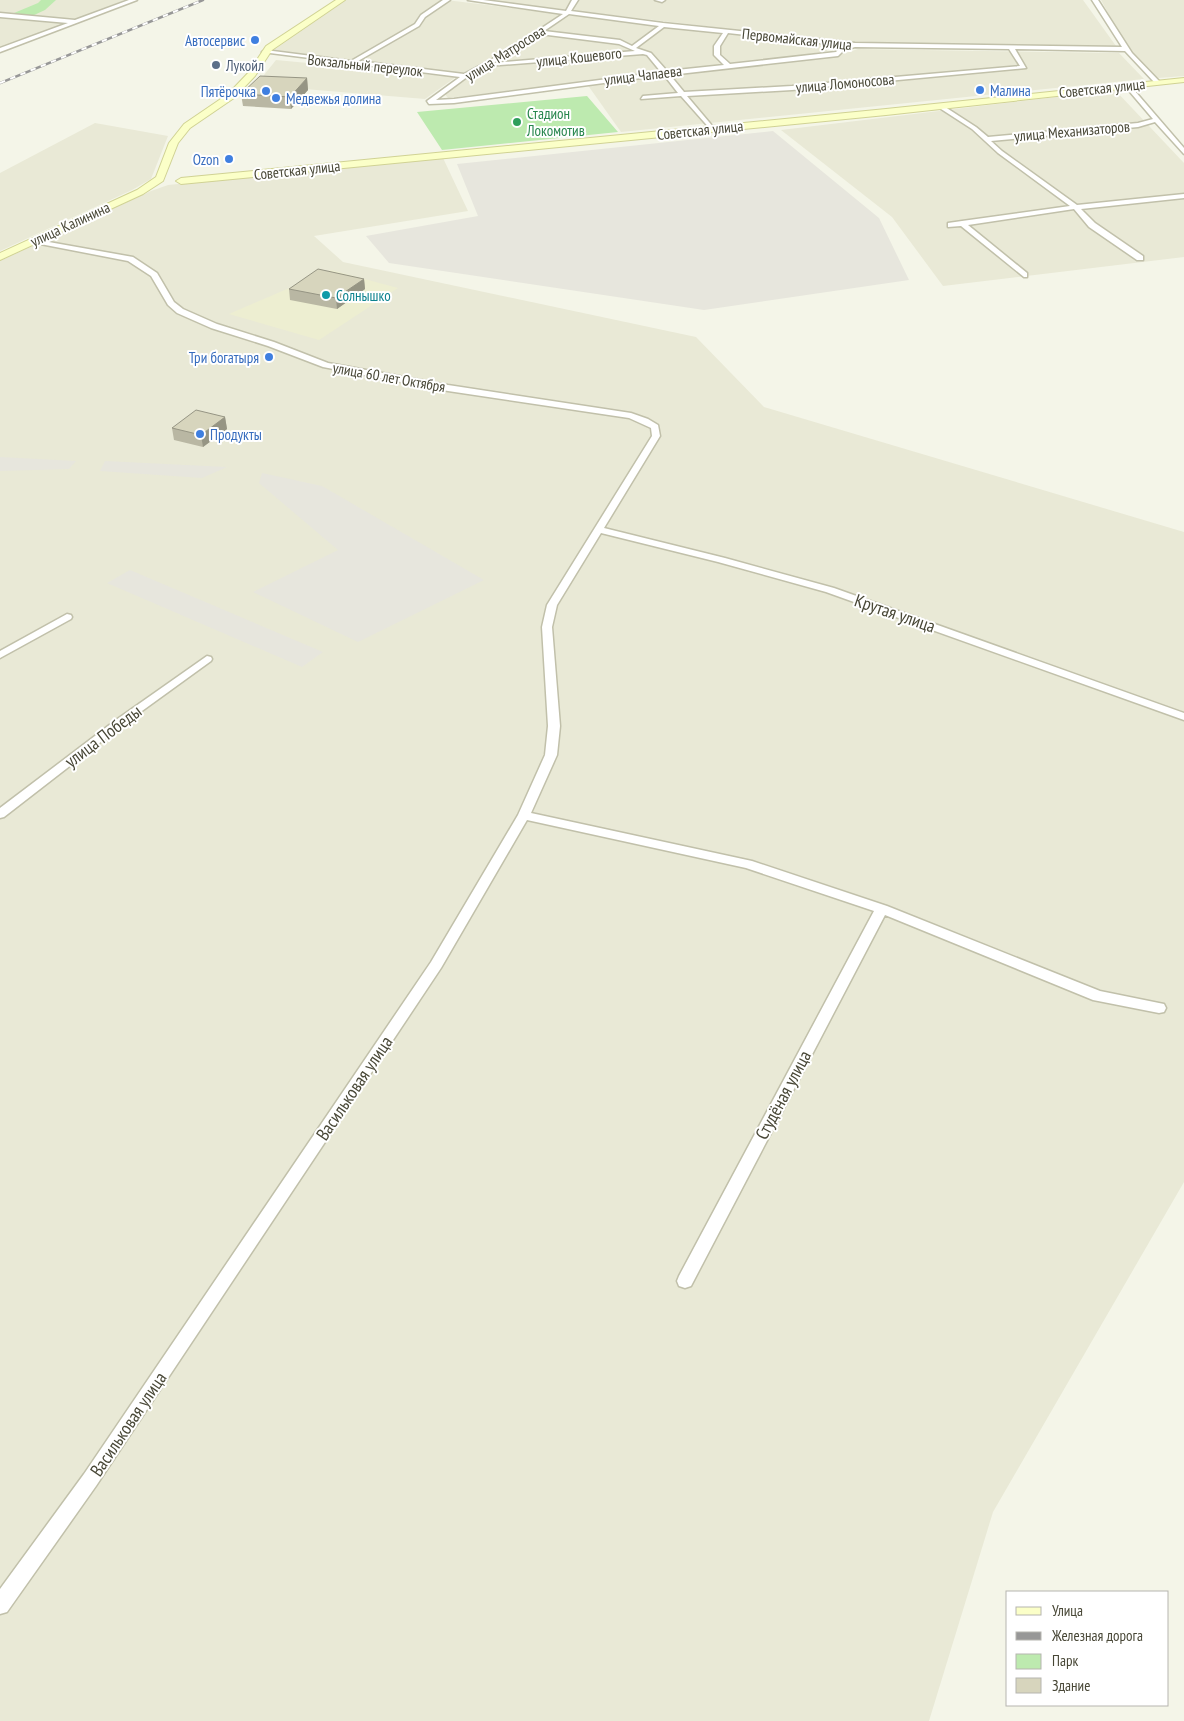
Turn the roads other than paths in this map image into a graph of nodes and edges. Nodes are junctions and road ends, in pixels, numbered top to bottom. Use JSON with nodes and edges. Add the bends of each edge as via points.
{"nodes":[{"id":1,"x":134,"y":0,"type":"edge"},
{"id":2,"x":340,"y":0,"type":"edge"},
{"id":3,"x":446,"y":0,"type":"edge"},
{"id":4,"x":471,"y":0,"type":"edge"},
{"id":5,"x":575,"y":0,"type":"edge"},
{"id":6,"x":658,"y":0,"type":"edge"},
{"id":7,"x":662,"y":0,"type":"edge"},
{"id":8,"x":1095,"y":0,"type":"edge"},
{"id":9,"x":568,"y":13,"type":"junction"},
{"id":10,"x":0,"y":15,"type":"edge"},
{"id":11,"x":77,"y":23,"type":"junction"},
{"id":12,"x":663,"y":25,"type":"junction"},
{"id":13,"x":539,"y":32,"type":"junction"},
{"id":14,"x":726,"y":32,"type":"junction"},
{"id":15,"x":855,"y":45,"type":"junction"},
{"id":16,"x":632,"y":48,"type":"junction"},
{"id":17,"x":1012,"y":49,"type":"junction"},
{"id":18,"x":1126,"y":49,"type":"junction"},
{"id":19,"x":0,"y":50,"type":"edge"},
{"id":20,"x":265,"y":52,"type":"junction"},
{"id":21,"x":643,"y":52,"type":"junction"},
{"id":22,"x":353,"y":62,"type":"junction"},
{"id":23,"x":486,"y":65,"type":"junction"},
{"id":24,"x":728,"y":66,"type":"junction"},
{"id":25,"x":667,"y":73,"type":"junction"},
{"id":26,"x":465,"y":76,"type":"junction"},
{"id":27,"x":1184,"y":80,"type":"edge"},
{"id":28,"x":1157,"y":82,"type":"junction"},
{"id":29,"x":1123,"y":86,"type":"junction"},
{"id":30,"x":683,"y":94,"type":"junction"},
{"id":31,"x":643,"y":98,"type":"dead end"},
{"id":32,"x":429,"y":102,"type":"joint"},
{"id":33,"x":940,"y":106,"type":"junction"},
{"id":34,"x":1157,"y":120,"type":"junction"},
{"id":35,"x":712,"y":128,"type":"junction"},
{"id":36,"x":987,"y":139,"type":"junction"},
{"id":37,"x":1184,"y":152,"type":"edge"},
{"id":38,"x":160,"y":178,"type":"junction"},
{"id":39,"x":179,"y":180,"type":"junction"},
{"id":40,"x":140,"y":192,"type":"junction"},
{"id":41,"x":1184,"y":196,"type":"edge"},
{"id":42,"x":1076,"y":207,"type":"junction"},
{"id":43,"x":962,"y":223,"type":"junction"},
{"id":44,"x":951,"y":224,"type":"dead end"},
{"id":45,"x":35,"y":241,"type":"junction"},
{"id":46,"x":0,"y":257,"type":"edge"},
{"id":47,"x":1140,"y":258,"type":"dead end"},
{"id":48,"x":1024,"y":275,"type":"dead end"},
{"id":49,"x":599,"y":530,"type":"junction"},
{"id":50,"x":67,"y":617,"type":"dead end"},
{"id":51,"x":0,"y":655,"type":"edge"},
{"id":52,"x":207,"y":659,"type":"dead end"},
{"id":53,"x":1184,"y":716,"type":"edge"},
{"id":54,"x":0,"y":814,"type":"edge"},
{"id":55,"x":524,"y":814,"type":"junction"},
{"id":56,"x":882,"y":909,"type":"junction"},
{"id":57,"x":1159,"y":1008,"type":"dead end"},
{"id":58,"x":685,"y":1281,"type":"dead end"},
{"id":59,"x":0,"y":1605,"type":"edge"}],
"edges":[{"from":1,"to":11,"type":"street"},
{"from":2,"to":20,"type":"main road"},
{"from":3,"to":22,"type":"street","via":[[423,16],[417,25]]},
{"from":4,"to":9,"type":"street","name":"Первомайская улица"},
{"from":5,"to":9,"type":"street","name":"улица Матросова"},
{"from":6,"to":7,"type":"street"},
{"from":8,"to":18,"type":"street"},
{"from":9,"to":12,"type":"street","name":"Первомайская улица"},
{"from":9,"to":13,"type":"street","name":"улица Матросова"},
{"from":10,"to":11,"type":"street"},
{"from":11,"to":19,"type":"street"},
{"from":12,"to":14,"type":"street","name":"Первомайская улица"},
{"from":12,"to":16,"type":"street"},
{"from":13,"to":16,"type":"street","via":[[620,42]]},
{"from":13,"to":23,"type":"street","name":"улица Матросова"},
{"from":14,"to":15,"type":"street","name":"Первомайская улица"},
{"from":14,"to":24,"type":"street","via":[[717,46],[717,55]]},
{"from":15,"to":17,"type":"street","name":"Первомайская улица"},
{"from":15,"to":24,"type":"street","name":"улица Чапаева","via":[[845,47],[838,54]]},
{"from":16,"to":21,"type":"street"},
{"from":17,"to":18,"type":"street","name":"Первомайская улица"},
{"from":17,"to":30,"type":"street","name":"улица Ломоносова","via":[[1024,67],[792,88]]},
{"from":18,"to":28,"type":"street","via":[[1140,68]]},
{"from":20,"to":22,"type":"street","name":"Вокзальный переулок"},
{"from":20,"to":38,"type":"main road","via":[[252,74],[231,96],[187,126],[174,143],[169,169]]},
{"from":21,"to":23,"type":"street","name":"улица Кошевого"},
{"from":21,"to":25,"type":"street"},
{"from":22,"to":26,"type":"street","name":"Вокзальный переулок"},
{"from":23,"to":26,"type":"street","name":"улица Матросова"},
{"from":24,"to":25,"type":"street","name":"улица Чапаева"},
{"from":25,"to":30,"type":"street"},
{"from":25,"to":32,"type":"street","name":"улица Чапаева"},
{"from":26,"to":32,"type":"street","name":"улица Матросова"},
{"from":27,"to":28,"type":"main road","name":"Советская улица"},
{"from":28,"to":29,"type":"main road","name":"Советская улица"},
{"from":29,"to":33,"type":"main road","name":"Советская улица"},
{"from":29,"to":34,"type":"street","via":[[1132,91]]},
{"from":30,"to":31,"type":"street","name":"улица Ломоносова"},
{"from":30,"to":35,"type":"street"},
{"from":33,"to":35,"type":"main road","name":"Советская улица"},
{"from":33,"to":36,"type":"street","name":"улица Механизаторов"},
{"from":34,"to":36,"type":"street","name":"улица Механизаторов","via":[[1138,125]]},
{"from":34,"to":37,"type":"street"},
{"from":35,"to":39,"type":"main road","name":"Советская улица"},
{"from":36,"to":42,"type":"street","name":"улица Механизаторов"},
{"from":38,"to":39,"type":"main road","via":[[163,182]]},
{"from":38,"to":39,"type":"main road","via":[[174,174]]},
{"from":38,"to":40,"type":"main road"},
{"from":39,"to":40,"type":"main road"},
{"from":40,"to":45,"type":"main road","name":"улица Калинина"},
{"from":41,"to":42,"type":"street","via":[[1091,208]]},
{"from":42,"to":43,"type":"street"},
{"from":42,"to":47,"type":"street","name":"улица Механизаторов","via":[[1092,225]]},
{"from":43,"to":44,"type":"street"},
{"from":43,"to":48,"type":"street"},
{"from":45,"to":46,"type":"main road","name":"улица Калинина"},
{"from":45,"to":49,"type":"street","name":"улица 60 лет Октября","via":[[130,259],[154,275],[171,303],[180,311],[326,366],[631,416],[645,421],[655,428],[656,436]]},
{"from":49,"to":53,"type":"street","name":"Крутая улица","via":[[830,590]]},
{"from":49,"to":55,"type":"street","name":"Васильковая улица","via":[[552,605],[547,627],[554,726],[551,755]]},
{"from":50,"to":51,"type":"street"},
{"from":52,"to":54,"type":"street","name":"улица Победы"},
{"from":55,"to":56,"type":"street","via":[[748,864]]},
{"from":55,"to":59,"type":"street","name":"Васильковая улица","via":[[436,965],[90,1480]]},
{"from":56,"to":57,"type":"street","via":[[1098,996]]},
{"from":56,"to":58,"type":"street","name":"Студёная улица"}]}
